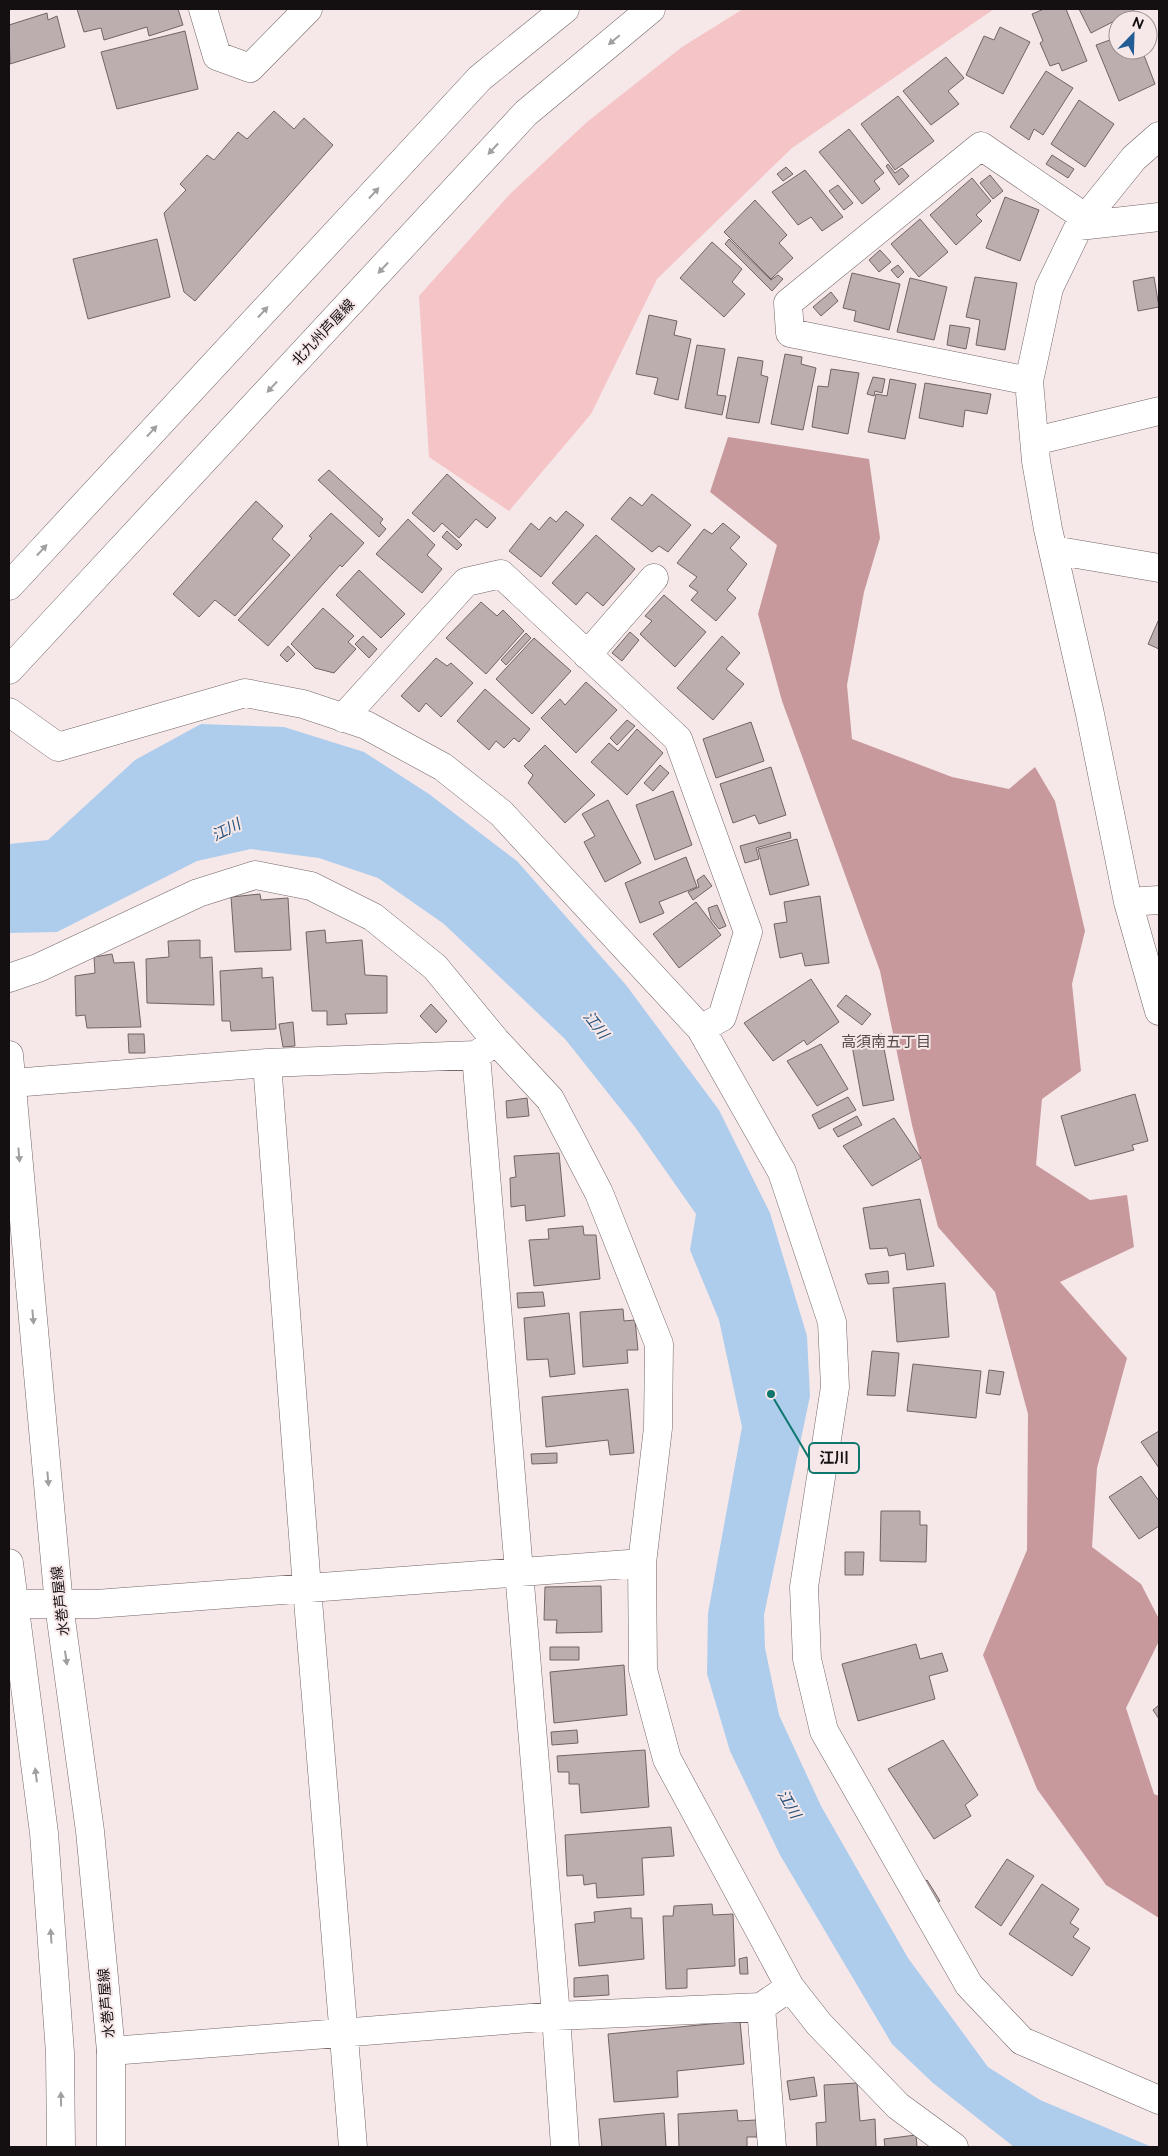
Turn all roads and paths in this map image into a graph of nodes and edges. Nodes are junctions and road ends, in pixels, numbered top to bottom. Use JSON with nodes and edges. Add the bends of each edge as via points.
{"nodes":[{"id":1,"x":203,"y":9,"type":"edge"},
{"id":2,"x":308,"y":9,"type":"edge"},
{"id":3,"x":651,"y":9,"type":"edge"},
{"id":4,"x":562,"y":10,"type":"edge"},
{"id":5,"x":1159,"y":136,"type":"edge"},
{"id":6,"x":1159,"y":217,"type":"edge"},
{"id":7,"x":1082,"y":222,"type":"junction"},
{"id":8,"x":1030,"y":381,"type":"junction"},
{"id":9,"x":1159,"y":411,"type":"edge"},
{"id":10,"x":1035,"y":441,"type":"junction"},
{"id":11,"x":1053,"y":550,"type":"junction"},
{"id":12,"x":1159,"y":568,"type":"edge"},
{"id":13,"x":654,"y":578,"type":"dead end"},
{"id":14,"x":9,"y":586,"type":"edge"},
{"id":15,"x":587,"y":655,"type":"junction"},
{"id":16,"x":9,"y":670,"type":"edge"},
{"id":17,"x":9,"y":712,"type":"edge"},
{"id":18,"x":343,"y":718,"type":"junction"},
{"id":19,"x":1159,"y":900,"type":"edge"},
{"id":20,"x":1128,"y":902,"type":"junction"},
{"id":21,"x":9,"y":978,"type":"edge"},
{"id":22,"x":1159,"y":1011,"type":"edge"},
{"id":23,"x":701,"y":1029,"type":"junction"},
{"id":24,"x":486,"y":1048,"type":"junction"},
{"id":25,"x":9,"y":1054,"type":"edge"},
{"id":26,"x":267,"y":1063,"type":"junction"},
{"id":27,"x":12,"y":1083,"type":"junction"},
{"id":28,"x":9,"y":1563,"type":"edge"},
{"id":29,"x":642,"y":1563,"type":"junction"},
{"id":30,"x":518,"y":1574,"type":"junction"},
{"id":31,"x":307,"y":1588,"type":"junction"},
{"id":32,"x":14,"y":1604,"type":"junction"},
{"id":33,"x":59,"y":1605,"type":"junction"},
{"id":34,"x":790,"y":1988,"type":"junction"},
{"id":35,"x":760,"y":2007,"type":"junction"},
{"id":36,"x":556,"y":2016,"type":"junction"},
{"id":37,"x":345,"y":2034,"type":"junction"},
{"id":38,"x":110,"y":2051,"type":"junction"},
{"id":39,"x":1159,"y":2100,"type":"edge"},
{"id":40,"x":61,"y":2147,"type":"edge"},
{"id":41,"x":111,"y":2147,"type":"edge"},
{"id":42,"x":353,"y":2147,"type":"edge"},
{"id":43,"x":565,"y":2147,"type":"edge"},
{"id":44,"x":772,"y":2147,"type":"edge"},
{"id":45,"x":954,"y":2147,"type":"edge"}],
"edges":[{"from":1,"to":2,"type":"street","via":[[218,56],[250,68]]},
{"from":3,"to":16,"type":"street","name":"北九州芦屋線","one_way":true,"via":[[526,113]]},
{"from":14,"to":4,"type":"street","one_way":true,"via":[[480,78]]},
{"from":5,"to":7,"type":"street","via":[[1134,158]]},
{"from":6,"to":7,"type":"street"},
{"from":7,"to":8,"type":"street","via":[[1049,288]]},
{"from":7,"to":8,"type":"street","via":[[981,146],[788,303],[790,333]]},
{"from":8,"to":10,"type":"street"},
{"from":9,"to":10,"type":"street"},
{"from":10,"to":11,"type":"street"},
{"from":11,"to":12,"type":"street"},
{"from":11,"to":20,"type":"street"},
{"from":13,"to":15,"type":"street"},
{"from":15,"to":18,"type":"street","via":[[500,574],[466,582]]},
{"from":15,"to":23,"type":"street","via":[[678,739],[748,932],[722,1017]]},
{"from":17,"to":18,"type":"street","via":[[58,747],[245,693],[303,704]]},
{"from":18,"to":23,"type":"street","via":[[366,725],[443,767],[501,813]]},
{"from":19,"to":20,"type":"street"},
{"from":20,"to":22,"type":"street"},
{"from":21,"to":24,"type":"street","via":[[38,968],[198,893],[255,875],[311,886],[373,918],[434,967]]},
{"from":23,"to":39,"type":"street","via":[[782,1172],[832,1322],[836,1387],[804,1587],[807,1659],[824,1731],[969,1985],[1022,2041]]},
{"from":24,"to":26,"type":"street"},
{"from":24,"to":29,"type":"street","via":[[550,1099],[599,1193],[658,1344],[658,1428]]},
{"from":24,"to":30,"type":"street"},
{"from":25,"to":27,"type":"street","name":"水巻芦屋線"},
{"from":26,"to":27,"type":"street"},
{"from":26,"to":31,"type":"street"},
{"from":27,"to":33,"type":"street","name":"水巻芦屋線","one_way":true},
{"from":28,"to":32,"type":"street"},
{"from":29,"to":30,"type":"street"},
{"from":29,"to":34,"type":"street","via":[[643,1670],[667,1760]]},
{"from":30,"to":31,"type":"street"},
{"from":30,"to":36,"type":"street"},
{"from":31,"to":33,"type":"street"},
{"from":31,"to":37,"type":"street"},
{"from":32,"to":33,"type":"street"},
{"from":40,"to":32,"type":"street","one_way":true,"via":[[60,2052],[44,1833]]},
{"from":33,"to":38,"type":"street","name":"水巻芦屋線","one_way":true,"via":[[90,1831]]},
{"from":34,"to":35,"type":"street"},
{"from":34,"to":45,"type":"street","via":[[819,2024],[898,2106]]},
{"from":35,"to":36,"type":"street"},
{"from":35,"to":44,"type":"street"},
{"from":36,"to":37,"type":"street"},
{"from":36,"to":43,"type":"street"},
{"from":37,"to":38,"type":"street"},
{"from":37,"to":42,"type":"street"},
{"from":38,"to":41,"type":"street","name":"水巻芦屋線"}]}
